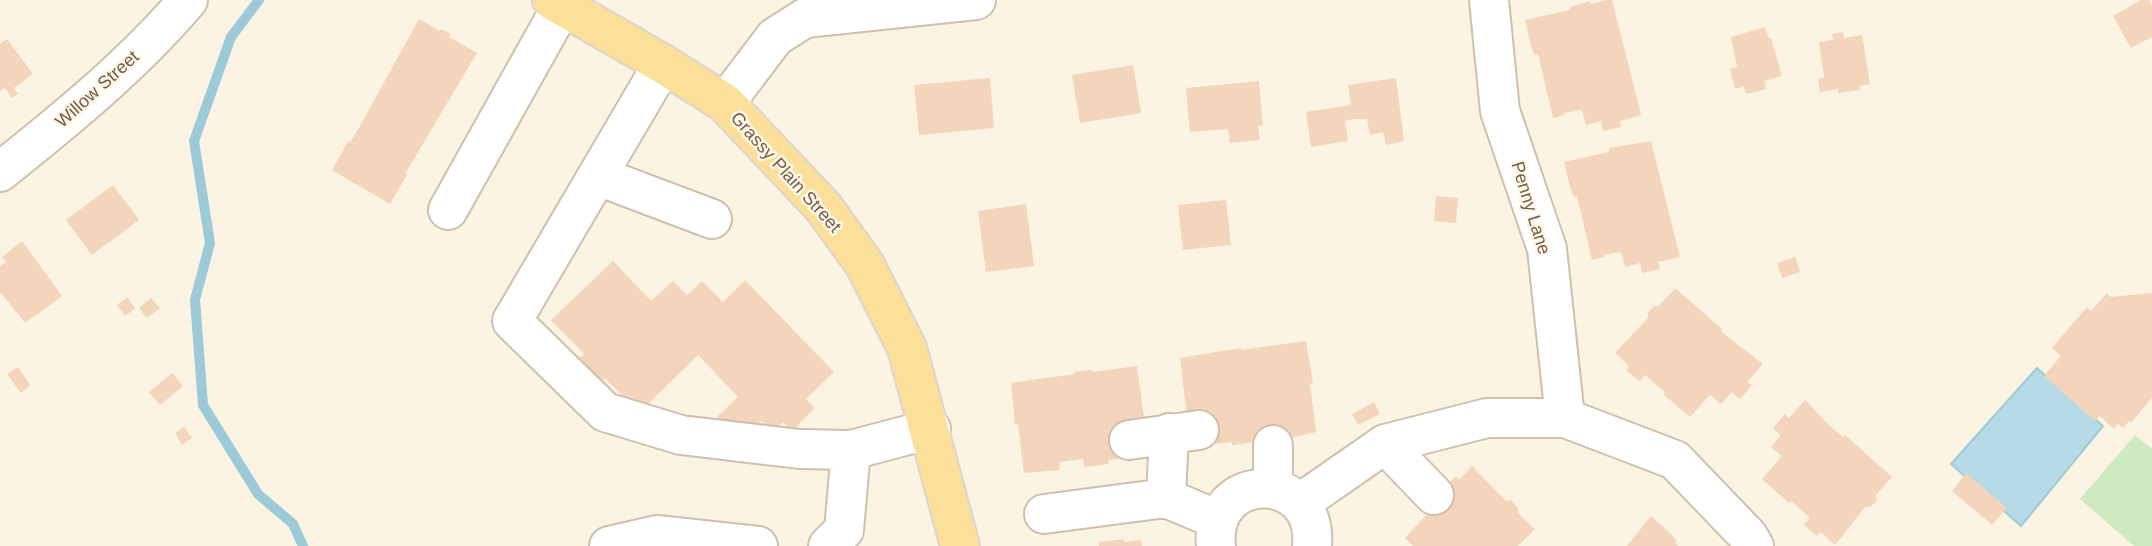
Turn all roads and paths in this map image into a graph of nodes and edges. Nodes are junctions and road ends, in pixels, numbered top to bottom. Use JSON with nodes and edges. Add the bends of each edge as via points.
{"nodes":[{"id":1,"x":188,"y":0,"type":"edge"},
{"id":2,"x":976,"y":0,"type":"edge"},
{"id":3,"x":1489,"y":0,"type":"edge"},
{"id":4,"x":557,"y":3,"type":"edge"},
{"id":5,"x":663,"y":64,"type":"junction"},
{"id":6,"x":724,"y":103,"type":"junction"},
{"id":7,"x":0,"y":172,"type":"edge"},
{"id":8,"x":597,"y":176,"type":"junction"},
{"id":9,"x":447,"y":210,"type":"dead end"},
{"id":10,"x":712,"y":219,"type":"dead end"},
{"id":11,"x":1565,"y":418,"type":"junction"},
{"id":12,"x":930,"y":429,"type":"junction"},
{"id":13,"x":1129,"y":440,"type":"dead end"},
{"id":14,"x":1385,"y":444,"type":"junction"},
{"id":15,"x":1273,"y":445,"type":"dead end"},
{"id":16,"x":851,"y":450,"type":"junction"},
{"id":17,"x":1286,"y":495,"type":"junction"},
{"id":18,"x":1434,"y":495,"type":"dead end"},
{"id":19,"x":1166,"y":498,"type":"junction"},
{"id":20,"x":1044,"y":514,"type":"dead end"},
{"id":21,"x":1217,"y":533,"type":"edge"},
{"id":22,"x":609,"y":546,"type":"edge"},
{"id":23,"x":758,"y":546,"type":"edge"},
{"id":24,"x":828,"y":546,"type":"edge"},
{"id":25,"x":960,"y":546,"type":"edge"},
{"id":26,"x":1312,"y":546,"type":"edge"},
{"id":27,"x":1754,"y":546,"type":"edge"}],
"edges":[{"from":1,"to":7,"type":"street","name":"Willow Street","via":[[100,90]]},
{"from":2,"to":6,"type":"street","via":[[805,18],[775,37]]},
{"from":3,"to":11,"type":"street","name":"Penny Lane","via":[[1500,111],[1547,249]]},
{"from":4,"to":5,"type":"main road","name":"Grassy Plain Street"},
{"from":4,"to":9,"type":"street"},
{"from":5,"to":6,"type":"main road","name":"Grassy Plain Street"},
{"from":5,"to":8,"type":"street"},
{"from":6,"to":12,"type":"main road","name":"Grassy Plain Street","via":[[824,208],[865,265],[908,348]]},
{"from":8,"to":10,"type":"street"},
{"from":8,"to":16,"type":"street","via":[[512,321],[605,412],[681,435]]},
{"from":11,"to":14,"type":"street","via":[[1487,418]]},
{"from":11,"to":27,"type":"street","via":[[1675,460]]},
{"from":12,"to":16,"type":"street"},
{"from":12,"to":25,"type":"main road","name":"Grassy Plain Street"},
{"from":13,"to":19,"type":"street","via":[[1184,431]]},
{"from":14,"to":17,"type":"street"},
{"from":14,"to":18,"type":"street"},
{"from":15,"to":17,"type":"street"},
{"from":16,"to":24,"type":"street","via":[[844,530]]},
{"from":17,"to":21,"type":"street","via":[[1259,488],[1233,498],[1224,508]]},
{"from":17,"to":26,"type":"street","via":[[1308,515]]},
{"from":19,"to":20,"type":"street"},
{"from":19,"to":21,"type":"street"},
{"from":22,"to":23,"type":"street","via":[[657,535]]}]}
